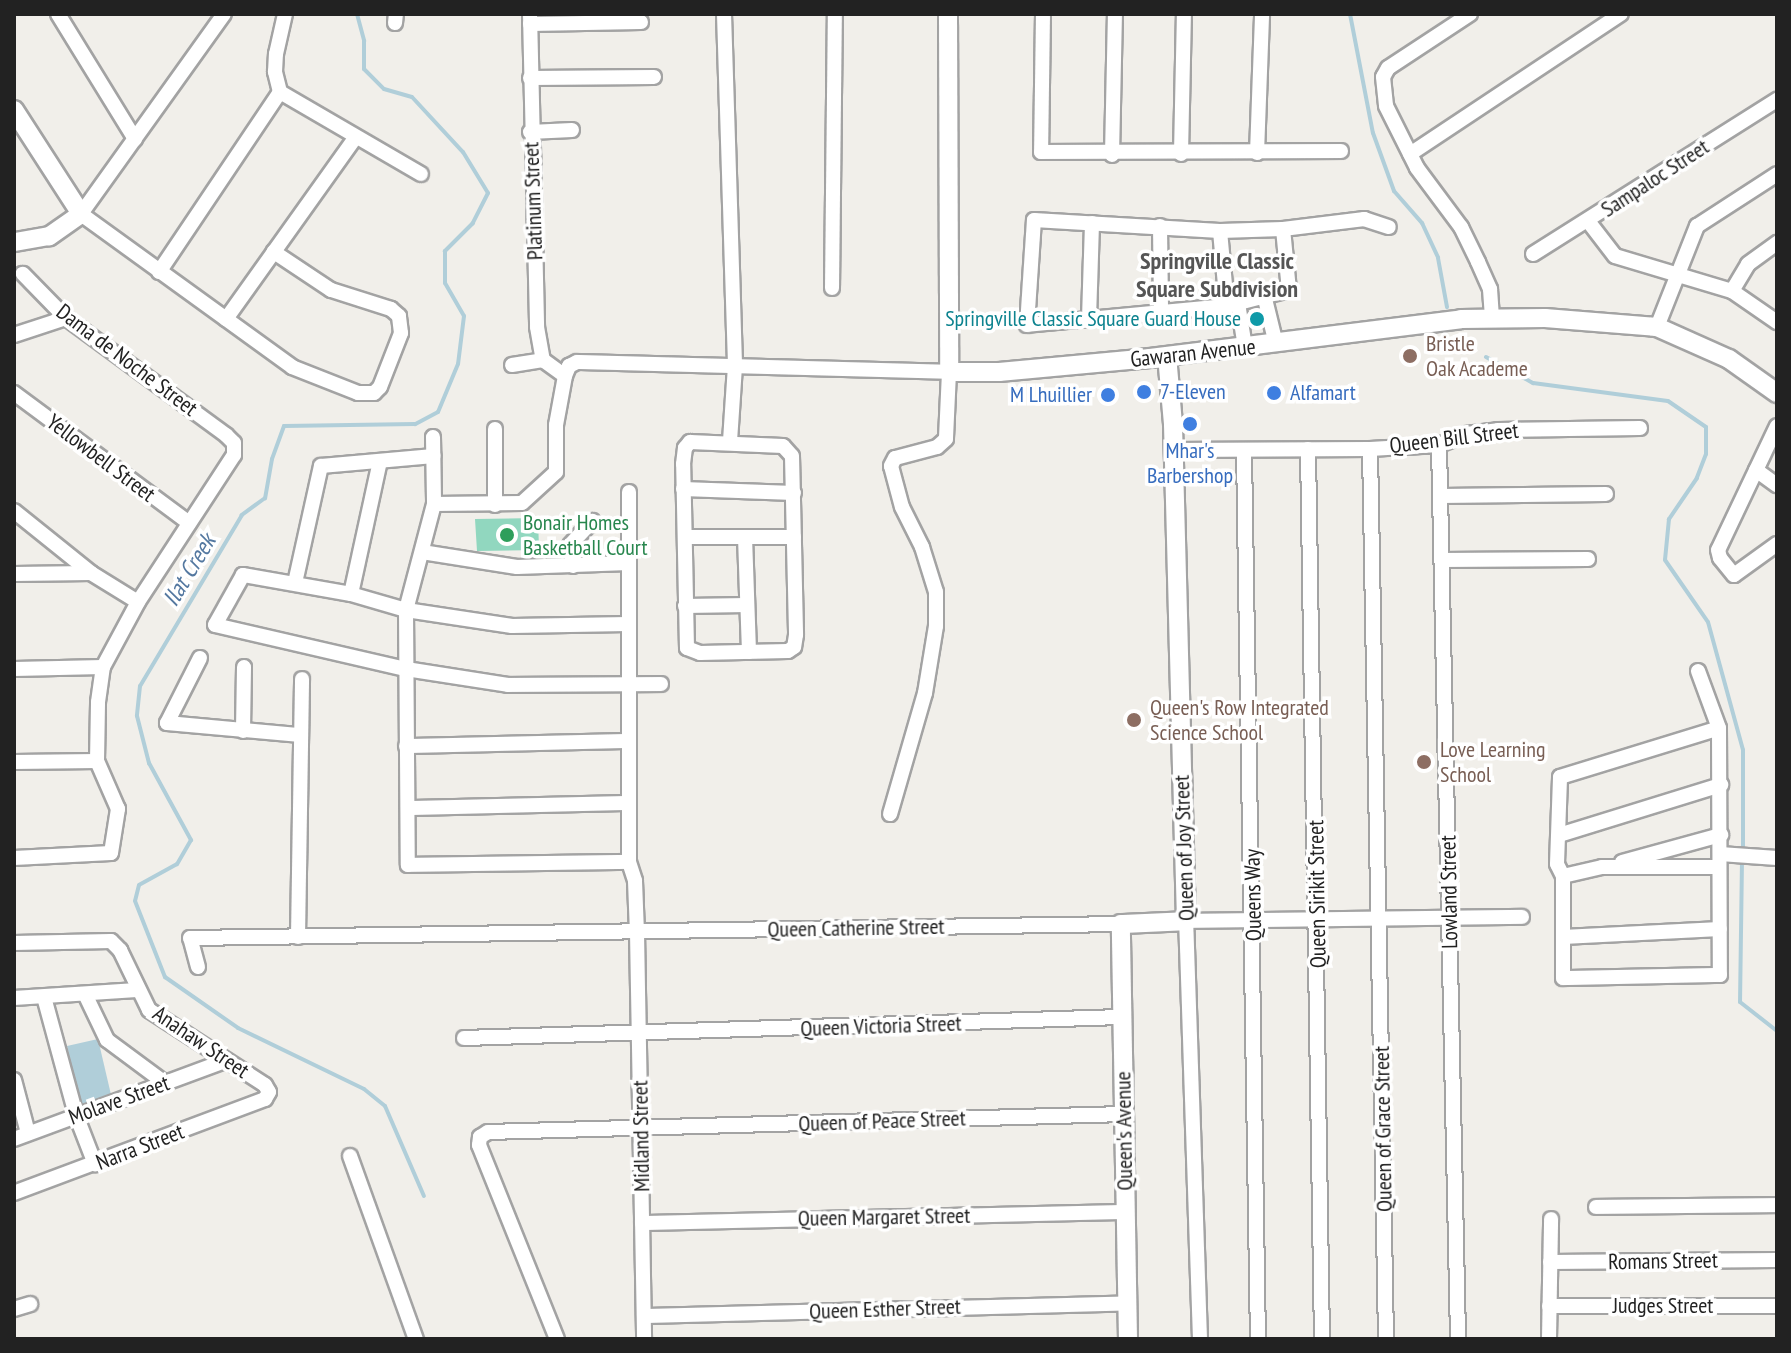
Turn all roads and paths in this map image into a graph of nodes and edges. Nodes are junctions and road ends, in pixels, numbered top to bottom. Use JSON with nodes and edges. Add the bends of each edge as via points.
{"nodes":[{"id":1,"x":58,"y":14,"type":"edge"},
{"id":2,"x":224,"y":14,"type":"edge"},
{"id":3,"x":285,"y":14,"type":"edge"},
{"id":4,"x":724,"y":14,"type":"edge"},
{"id":5,"x":835,"y":14,"type":"edge"},
{"id":6,"x":948,"y":14,"type":"edge"},
{"id":7,"x":1043,"y":14,"type":"edge"},
{"id":8,"x":1115,"y":14,"type":"edge"},
{"id":9,"x":1184,"y":14,"type":"edge"},
{"id":10,"x":1262,"y":14,"type":"edge"},
{"id":11,"x":1470,"y":14,"type":"edge"},
{"id":12,"x":1621,"y":14,"type":"edge"},
{"id":13,"x":530,"y":19,"type":"edge"},
{"id":14,"x":641,"y":22,"type":"dead end"},
{"id":15,"x":654,"y":77,"type":"dead end"},
{"id":16,"x":530,"y":78,"type":"junction"},
{"id":17,"x":280,"y":92,"type":"junction"},
{"id":18,"x":1777,"y":100,"type":"edge"},
{"id":19,"x":14,"y":110,"type":"edge"},
{"id":20,"x":572,"y":130,"type":"dead end"},
{"id":21,"x":530,"y":132,"type":"junction"},
{"id":22,"x":355,"y":138,"type":"junction"},
{"id":23,"x":135,"y":139,"type":"junction"},
{"id":24,"x":1341,"y":151,"type":"dead end"},
{"id":25,"x":1257,"y":153,"type":"junction"},
{"id":26,"x":1181,"y":154,"type":"junction"},
{"id":27,"x":1410,"y":154,"type":"junction"},
{"id":28,"x":1112,"y":155,"type":"junction"},
{"id":29,"x":421,"y":174,"type":"dead end"},
{"id":30,"x":1777,"y":174,"type":"edge"},
{"id":31,"x":81,"y":214,"type":"junction"},
{"id":32,"x":1588,"y":221,"type":"junction"},
{"id":33,"x":1092,"y":223,"type":"junction"},
{"id":34,"x":1160,"y":226,"type":"junction"},
{"id":35,"x":1389,"y":227,"type":"dead end"},
{"id":36,"x":1283,"y":229,"type":"junction"},
{"id":37,"x":1220,"y":231,"type":"junction"},
{"id":38,"x":14,"y":242,"type":"edge"},
{"id":39,"x":1777,"y":243,"type":"edge"},
{"id":40,"x":274,"y":252,"type":"junction"},
{"id":41,"x":1533,"y":254,"type":"dead end"},
{"id":42,"x":159,"y":272,"type":"junction"},
{"id":43,"x":23,"y":274,"type":"dead end"},
{"id":44,"x":1678,"y":275,"type":"junction"},
{"id":45,"x":832,"y":288,"type":"dead end"},
{"id":46,"x":1732,"y":291,"type":"junction"},
{"id":47,"x":1265,"y":299,"type":"junction"},
{"id":48,"x":1232,"y":304,"type":"junction"},
{"id":49,"x":1161,"y":311,"type":"junction"},
{"id":50,"x":66,"y":318,"type":"junction"},
{"id":51,"x":1492,"y":318,"type":"junction"},
{"id":52,"x":226,"y":319,"type":"junction"},
{"id":53,"x":1089,"y":319,"type":"junction"},
{"id":54,"x":1777,"y":322,"type":"edge"},
{"id":55,"x":1657,"y":327,"type":"junction"},
{"id":56,"x":14,"y":335,"type":"edge"},
{"id":57,"x":1276,"y":344,"type":"junction"},
{"id":58,"x":1245,"y":347,"type":"junction"},
{"id":59,"x":1167,"y":356,"type":"junction"},
{"id":60,"x":543,"y":360,"type":"junction"},
{"id":61,"x":512,"y":365,"type":"dead end"},
{"id":62,"x":735,"y":366,"type":"junction"},
{"id":63,"x":949,"y":372,"type":"junction"},
{"id":64,"x":565,"y":376,"type":"junction"},
{"id":65,"x":14,"y":393,"type":"edge"},
{"id":66,"x":1777,"y":393,"type":"edge"},
{"id":67,"x":1777,"y":426,"type":"edge"},
{"id":68,"x":1640,"y":428,"type":"dead end"},
{"id":69,"x":495,"y":429,"type":"dead end"},
{"id":70,"x":433,"y":437,"type":"dead end"},
{"id":71,"x":730,"y":442,"type":"junction"},
{"id":72,"x":1439,"y":445,"type":"junction"},
{"id":73,"x":1308,"y":449,"type":"junction"},
{"id":74,"x":1370,"y":449,"type":"junction"},
{"id":75,"x":1173,"y":450,"type":"junction"},
{"id":76,"x":1244,"y":451,"type":"junction"},
{"id":77,"x":434,"y":456,"type":"junction"},
{"id":78,"x":380,"y":461,"type":"junction"},
{"id":79,"x":1756,"y":470,"type":"junction"},
{"id":80,"x":1777,"y":485,"type":"edge"},
{"id":81,"x":683,"y":489,"type":"junction"},
{"id":82,"x":629,"y":492,"type":"dead end"},
{"id":83,"x":794,"y":493,"type":"junction"},
{"id":84,"x":1606,"y":494,"type":"dead end"},
{"id":85,"x":1441,"y":496,"type":"junction"},
{"id":86,"x":434,"y":504,"type":"junction"},
{"id":87,"x":495,"y":505,"type":"junction"},
{"id":88,"x":14,"y":511,"type":"edge"},
{"id":89,"x":592,"y":521,"type":"dead end"},
{"id":90,"x":189,"y":523,"type":"junction"},
{"id":91,"x":685,"y":537,"type":"junction"},
{"id":92,"x":745,"y":537,"type":"junction"},
{"id":93,"x":794,"y":537,"type":"junction"},
{"id":94,"x":1777,"y":544,"type":"edge"},
{"id":95,"x":422,"y":552,"type":"junction"},
{"id":96,"x":1588,"y":559,"type":"dead end"},
{"id":97,"x":1442,"y":560,"type":"junction"},
{"id":98,"x":629,"y":563,"type":"junction"},
{"id":99,"x":573,"y":566,"type":"junction"},
{"id":100,"x":91,"y":573,"type":"junction"},
{"id":101,"x":14,"y":574,"type":"edge"},
{"id":102,"x":295,"y":583,"type":"junction"},
{"id":103,"x":351,"y":594,"type":"junction"},
{"id":104,"x":138,"y":602,"type":"junction"},
{"id":105,"x":747,"y":605,"type":"junction"},
{"id":106,"x":685,"y":606,"type":"junction"},
{"id":107,"x":406,"y":610,"type":"junction"},
{"id":108,"x":628,"y":624,"type":"junction"},
{"id":109,"x":749,"y":652,"type":"junction"},
{"id":110,"x":200,"y":658,"type":"dead end"},
{"id":111,"x":103,"y":667,"type":"junction"},
{"id":112,"x":244,"y":667,"type":"dead end"},
{"id":113,"x":14,"y":669,"type":"edge"},
{"id":114,"x":406,"y":669,"type":"junction"},
{"id":115,"x":1698,"y":671,"type":"dead end"},
{"id":116,"x":302,"y":679,"type":"dead end"},
{"id":117,"x":629,"y":684,"type":"junction"},
{"id":118,"x":661,"y":684,"type":"dead end"},
{"id":119,"x":1719,"y":728,"type":"junction"},
{"id":120,"x":243,"y":731,"type":"junction"},
{"id":121,"x":300,"y":735,"type":"junction"},
{"id":122,"x":629,"y":741,"type":"junction"},
{"id":123,"x":406,"y":746,"type":"junction"},
{"id":124,"x":97,"y":761,"type":"junction"},
{"id":125,"x":14,"y":762,"type":"edge"},
{"id":126,"x":1721,"y":785,"type":"junction"},
{"id":127,"x":629,"y":803,"type":"junction"},
{"id":128,"x":408,"y":808,"type":"junction"},
{"id":129,"x":890,"y":814,"type":"dead end"},
{"id":130,"x":1559,"y":835,"type":"junction"},
{"id":131,"x":1721,"y":835,"type":"junction"},
{"id":132,"x":14,"y":858,"type":"edge"},
{"id":133,"x":1777,"y":858,"type":"edge"},
{"id":134,"x":1725,"y":859,"type":"junction"},
{"id":135,"x":629,"y":862,"type":"junction"},
{"id":136,"x":1602,"y":867,"type":"junction"},
{"id":137,"x":1563,"y":876,"type":"junction"},
{"id":138,"x":1522,"y":917,"type":"dead end"},
{"id":139,"x":1450,"y":918,"type":"junction"},
{"id":140,"x":1379,"y":919,"type":"junction"},
{"id":141,"x":1318,"y":920,"type":"junction"},
{"id":142,"x":1186,"y":921,"type":"junction"},
{"id":143,"x":1253,"y":921,"type":"junction"},
{"id":144,"x":1121,"y":924,"type":"junction"},
{"id":145,"x":1720,"y":929,"type":"junction"},
{"id":146,"x":637,"y":932,"type":"junction"},
{"id":147,"x":298,"y":937,"type":"junction"},
{"id":148,"x":1563,"y":937,"type":"junction"},
{"id":149,"x":14,"y":943,"type":"edge"},
{"id":150,"x":198,"y":967,"type":"dead end"},
{"id":151,"x":137,"y":990,"type":"junction"},
{"id":152,"x":85,"y":994,"type":"junction"},
{"id":153,"x":44,"y":997,"type":"junction"},
{"id":154,"x":14,"y":998,"type":"edge"},
{"id":155,"x":1123,"y":1017,"type":"junction"},
{"id":156,"x":639,"y":1034,"type":"junction"},
{"id":157,"x":464,"y":1038,"type":"dead end"},
{"id":158,"x":225,"y":1061,"type":"junction"},
{"id":159,"x":14,"y":1080,"type":"edge"},
{"id":160,"x":165,"y":1083,"type":"junction"},
{"id":161,"x":265,"y":1099,"type":"joint"},
{"id":162,"x":1124,"y":1114,"type":"junction"},
{"id":163,"x":76,"y":1115,"type":"junction"},
{"id":164,"x":641,"y":1129,"type":"junction"},
{"id":165,"x":21,"y":1136,"type":"edge"},
{"id":166,"x":350,"y":1156,"type":"dead end"},
{"id":167,"x":95,"y":1164,"type":"junction"},
{"id":168,"x":14,"y":1193,"type":"edge"},
{"id":169,"x":1777,"y":1205,"type":"edge"},
{"id":170,"x":1596,"y":1207,"type":"dead end"},
{"id":171,"x":1126,"y":1212,"type":"junction"},
{"id":172,"x":1551,"y":1219,"type":"dead end"},
{"id":173,"x":642,"y":1223,"type":"junction"},
{"id":174,"x":1777,"y":1260,"type":"edge"},
{"id":175,"x":1550,"y":1262,"type":"junction"},
{"id":176,"x":1127,"y":1303,"type":"junction"},
{"id":177,"x":30,"y":1304,"type":"dead end"},
{"id":178,"x":1549,"y":1306,"type":"junction"},
{"id":179,"x":1777,"y":1306,"type":"edge"},
{"id":180,"x":14,"y":1309,"type":"edge"},
{"id":181,"x":644,"y":1316,"type":"junction"},
{"id":182,"x":416,"y":1339,"type":"edge"},
{"id":183,"x":557,"y":1339,"type":"edge"},
{"id":184,"x":644,"y":1339,"type":"edge"},
{"id":185,"x":1128,"y":1339,"type":"edge"},
{"id":186,"x":1200,"y":1339,"type":"edge"},
{"id":187,"x":1258,"y":1339,"type":"edge"},
{"id":188,"x":1322,"y":1339,"type":"edge"},
{"id":189,"x":1386,"y":1339,"type":"edge"},
{"id":190,"x":1458,"y":1339,"type":"edge"},
{"id":191,"x":1549,"y":1339,"type":"edge"}],
"edges":[{"from":1,"to":23,"type":"street"},
{"from":2,"to":23,"type":"street"},
{"from":3,"to":17,"type":"street","via":[[276,54]]},
{"from":4,"to":62,"type":"street"},
{"from":5,"to":45,"type":"street"},
{"from":6,"to":63,"type":"street"},
{"from":7,"to":28,"type":"street","via":[[1041,152]]},
{"from":8,"to":28,"type":"street"},
{"from":9,"to":26,"type":"street"},
{"from":10,"to":25,"type":"street"},
{"from":11,"to":27,"type":"street","via":[[1388,68],[1383,77],[1386,106]]},
{"from":12,"to":27,"type":"street"},
{"from":13,"to":14,"type":"street"},
{"from":13,"to":16,"type":"street","name":"Platinum Street"},
{"from":15,"to":16,"type":"street"},
{"from":16,"to":21,"type":"street","name":"Platinum Street"},
{"from":17,"to":22,"type":"street"},
{"from":17,"to":42,"type":"street"},
{"from":18,"to":32,"type":"street","name":"Sampaloc Street"},
{"from":19,"to":31,"type":"street"},
{"from":20,"to":21,"type":"street"},
{"from":21,"to":60,"type":"street","name":"Platinum Street","via":[[537,327]]},
{"from":22,"to":29,"type":"street"},
{"from":22,"to":40,"type":"street"},
{"from":23,"to":31,"type":"street"},
{"from":24,"to":25,"type":"street"},
{"from":25,"to":26,"type":"street"},
{"from":26,"to":28,"type":"street"},
{"from":27,"to":51,"type":"street","via":[[1461,227],[1490,289]]},
{"from":30,"to":44,"type":"street","via":[[1697,226]]},
{"from":31,"to":38,"type":"street","via":[[49,236]]},
{"from":31,"to":42,"type":"street"},
{"from":32,"to":41,"type":"street","name":"Sampaloc Street"},
{"from":32,"to":44,"type":"street","via":[[1615,256]]},
{"from":33,"to":34,"type":"street"},
{"from":33,"to":53,"type":"street"},
{"from":33,"to":53,"type":"street","via":[[1034,220],[1027,325]]},
{"from":34,"to":37,"type":"street"},
{"from":34,"to":49,"type":"street"},
{"from":35,"to":36,"type":"street","via":[[1364,219]]},
{"from":36,"to":37,"type":"street"},
{"from":36,"to":47,"type":"street","via":[[1289,290]]},
{"from":37,"to":48,"type":"street"},
{"from":39,"to":46,"type":"street","via":[[1748,264]]},
{"from":40,"to":52,"type":"street"},
{"from":40,"to":52,"type":"street","via":[[331,290],[399,316],[401,333],[380,387],[374,393],[358,393],[292,367]]},
{"from":42,"to":52,"type":"street"},
{"from":43,"to":50,"type":"street","name":"Dama de Noche Street"},
{"from":44,"to":46,"type":"street"},
{"from":44,"to":55,"type":"street"},
{"from":46,"to":54,"type":"street"},
{"from":47,"to":48,"type":"street"},
{"from":47,"to":57,"type":"street"},
{"from":48,"to":49,"type":"street"},
{"from":48,"to":58,"type":"street"},
{"from":49,"to":53,"type":"street"},
{"from":50,"to":56,"type":"street"},
{"from":50,"to":90,"type":"street","name":"Dama de Noche Street","via":[[234,443],[234,455]]},
{"from":51,"to":55,"type":"street","name":"Gawaran Avenue"},
{"from":51,"to":57,"type":"street","name":"Gawaran Avenue"},
{"from":55,"to":66,"type":"street","name":"Gawaran Avenue","via":[[1729,359]]},
{"from":57,"to":58,"type":"street","name":"Gawaran Avenue"},
{"from":58,"to":59,"type":"street","name":"Gawaran Avenue"},
{"from":59,"to":63,"type":"street","name":"Gawaran Avenue"},
{"from":59,"to":75,"type":"street","name":"Queen of Joy Street"},
{"from":60,"to":61,"type":"street"},
{"from":60,"to":64,"type":"street"},
{"from":62,"to":63,"type":"street"},
{"from":62,"to":64,"type":"street","via":[[577,362]]},
{"from":62,"to":71,"type":"street"},
{"from":63,"to":129,"type":"street","via":[[946,439],[937,447],[895,458],[891,466],[936,592],[936,626],[925,693]]},
{"from":64,"to":87,"type":"street","via":[[556,425],[556,472],[522,503]]},
{"from":65,"to":90,"type":"street","name":"Yellowbell Street"},
{"from":67,"to":79,"type":"street"},
{"from":68,"to":72,"type":"street","name":"Queen Bill Street","via":[[1498,430],[1466,434]]},
{"from":69,"to":87,"type":"street"},
{"from":70,"to":77,"type":"street"},
{"from":71,"to":81,"type":"street","via":[[690,442],[683,455]]},
{"from":71,"to":83,"type":"street","via":[[788,450]]},
{"from":72,"to":74,"type":"street","name":"Queen Bill Street"},
{"from":72,"to":85,"type":"street","name":"Lowland Street"},
{"from":73,"to":74,"type":"street","name":"Queen Bill Street"},
{"from":73,"to":76,"type":"street","name":"Queen Bill Street"},
{"from":73,"to":141,"type":"street","name":"Queen Sirikit Street"},
{"from":74,"to":140,"type":"street","name":"Queen of Grace Street"},
{"from":75,"to":76,"type":"street","name":"Queen Bill Street"},
{"from":75,"to":142,"type":"street","name":"Queen of Joy Street"},
{"from":76,"to":143,"type":"street","name":"Queens Way"},
{"from":77,"to":78,"type":"street"},
{"from":77,"to":86,"type":"street"},
{"from":78,"to":102,"type":"street","via":[[321,466]]},
{"from":78,"to":103,"type":"street"},
{"from":79,"to":80,"type":"street"},
{"from":79,"to":94,"type":"street","via":[[1723,534],[1720,558],[1730,572],[1740,574]]},
{"from":81,"to":83,"type":"street"},
{"from":81,"to":91,"type":"street"},
{"from":82,"to":98,"type":"street","name":"Midland Street"},
{"from":83,"to":93,"type":"street"},
{"from":84,"to":85,"type":"street"},
{"from":85,"to":97,"type":"street","name":"Lowland Street"},
{"from":86,"to":87,"type":"street"},
{"from":86,"to":95,"type":"street"},
{"from":88,"to":100,"type":"street"},
{"from":89,"to":99,"type":"street","via":[[570,545]]},
{"from":90,"to":104,"type":"street"},
{"from":91,"to":92,"type":"street"},
{"from":91,"to":106,"type":"street"},
{"from":92,"to":93,"type":"street"},
{"from":92,"to":105,"type":"street"},
{"from":93,"to":109,"type":"street","via":[[794,647]]},
{"from":95,"to":99,"type":"street","via":[[517,567]]},
{"from":95,"to":107,"type":"street"},
{"from":96,"to":97,"type":"street"},
{"from":97,"to":139,"type":"street","name":"Lowland Street"},
{"from":98,"to":99,"type":"street"},
{"from":98,"to":108,"type":"street","name":"Midland Street"},
{"from":100,"to":101,"type":"street"},
{"from":100,"to":104,"type":"street"},
{"from":102,"to":103,"type":"street"},
{"from":102,"to":114,"type":"street","via":[[243,575],[215,625]]},
{"from":103,"to":107,"type":"street"},
{"from":104,"to":111,"type":"street"},
{"from":105,"to":106,"type":"street"},
{"from":105,"to":109,"type":"street"},
{"from":106,"to":109,"type":"street","via":[[689,651]]},
{"from":107,"to":108,"type":"street","via":[[512,626]]},
{"from":107,"to":114,"type":"street"},
{"from":108,"to":117,"type":"street","name":"Midland Street"},
{"from":110,"to":120,"type":"street","via":[[167,723]]},
{"from":111,"to":113,"type":"street"},
{"from":111,"to":124,"type":"street"},
{"from":112,"to":120,"type":"street"},
{"from":114,"to":117,"type":"street","via":[[508,685]]},
{"from":114,"to":123,"type":"street"},
{"from":115,"to":119,"type":"street"},
{"from":116,"to":121,"type":"street"},
{"from":117,"to":118,"type":"street"},
{"from":117,"to":122,"type":"street","name":"Midland Street"},
{"from":119,"to":126,"type":"street"},
{"from":119,"to":130,"type":"street","via":[[1560,777]]},
{"from":120,"to":121,"type":"street"},
{"from":121,"to":147,"type":"street"},
{"from":122,"to":123,"type":"street"},
{"from":122,"to":127,"type":"street","name":"Midland Street"},
{"from":123,"to":128,"type":"street"},
{"from":124,"to":125,"type":"street"},
{"from":124,"to":132,"type":"street","via":[[118,809],[111,853]]},
{"from":126,"to":130,"type":"street"},
{"from":126,"to":131,"type":"street"},
{"from":127,"to":128,"type":"street"},
{"from":127,"to":135,"type":"street","name":"Midland Street"},
{"from":128,"to":135,"type":"street","via":[[408,865]]},
{"from":130,"to":137,"type":"street","via":[[1557,864]]},
{"from":131,"to":134,"type":"street"},
{"from":131,"to":136,"type":"street"},
{"from":133,"to":134,"type":"street"},
{"from":134,"to":136,"type":"street"},
{"from":134,"to":145,"type":"street"},
{"from":135,"to":146,"type":"street","name":"Midland Street"},
{"from":136,"to":137,"type":"street"},
{"from":137,"to":148,"type":"street"},
{"from":138,"to":139,"type":"street","name":"Queen Catherine Street"},
{"from":139,"to":140,"type":"street","name":"Queen Catherine Street"},
{"from":139,"to":190,"type":"street","name":"Lowland Street"},
{"from":140,"to":141,"type":"street","name":"Queen Catherine Street"},
{"from":140,"to":189,"type":"street","name":"Queen of Grace Street"},
{"from":141,"to":143,"type":"street","name":"Queen Catherine Street"},
{"from":141,"to":188,"type":"street","name":"Queen Sirikit Street"},
{"from":142,"to":143,"type":"street","name":"Queen Catherine Street"},
{"from":142,"to":144,"type":"street","name":"Queen Catherine Street"},
{"from":142,"to":186,"type":"street","name":"Queen of Joy Street"},
{"from":143,"to":187,"type":"street","name":"Queens Way"},
{"from":144,"to":146,"type":"street","name":"Queen Catherine Street"},
{"from":144,"to":155,"type":"street","name":"Queen's Avenue"},
{"from":145,"to":148,"type":"street"},
{"from":145,"to":148,"type":"street","via":[[1720,975],[1563,978]]},
{"from":146,"to":147,"type":"street","name":"Queen Catherine Street"},
{"from":146,"to":156,"type":"street","name":"Midland Street"},
{"from":147,"to":150,"type":"street","name":"Queen Catherine Street","via":[[190,938]]},
{"from":149,"to":151,"type":"street","name":"Anahaw Street","via":[[111,941]]},
{"from":151,"to":152,"type":"street"},
{"from":151,"to":158,"type":"street","name":"Anahaw Street","via":[[149,1010]]},
{"from":152,"to":153,"type":"street"},
{"from":152,"to":160,"type":"street","via":[[107,1040]]},
{"from":153,"to":154,"type":"street"},
{"from":153,"to":163,"type":"street"},
{"from":155,"to":156,"type":"street","name":"Queen Victoria Street"},
{"from":155,"to":162,"type":"street","name":"Queen's Avenue"},
{"from":156,"to":157,"type":"street","name":"Queen Victoria Street"},
{"from":156,"to":164,"type":"street","name":"Midland Street"},
{"from":158,"to":160,"type":"street","name":"Molave Street"},
{"from":158,"to":161,"type":"street","name":"Anahaw Street","via":[[265,1085]]},
{"from":159,"to":165,"type":"street"},
{"from":160,"to":163,"type":"street","name":"Molave Street"},
{"from":161,"to":167,"type":"street","name":"Narra Street"},
{"from":162,"to":164,"type":"street","name":"Queen of Peace Street"},
{"from":162,"to":171,"type":"street","name":"Queen's Avenue"},
{"from":163,"to":165,"type":"street","name":"Molave Street"},
{"from":163,"to":167,"type":"street"},
{"from":164,"to":173,"type":"street","name":"Midland Street"},
{"from":164,"to":183,"type":"street","name":"Queen of Peace Street","via":[[488,1132],[480,1137]]},
{"from":166,"to":182,"type":"street"},
{"from":167,"to":168,"type":"street","name":"Narra Street"},
{"from":169,"to":170,"type":"street"},
{"from":171,"to":173,"type":"street","name":"Queen Margaret Street"},
{"from":171,"to":176,"type":"street","name":"Queen's Avenue"},
{"from":172,"to":175,"type":"street"},
{"from":173,"to":181,"type":"street","name":"Midland Street"},
{"from":174,"to":175,"type":"street","name":"Romans Street"},
{"from":175,"to":178,"type":"street"},
{"from":176,"to":181,"type":"street","name":"Queen Esther Street"},
{"from":176,"to":185,"type":"street","name":"Queen's Avenue"},
{"from":177,"to":180,"type":"street"},
{"from":178,"to":179,"type":"street","name":"Judges Street"},
{"from":178,"to":191,"type":"street"},
{"from":181,"to":184,"type":"street","name":"Midland Street"}]}
